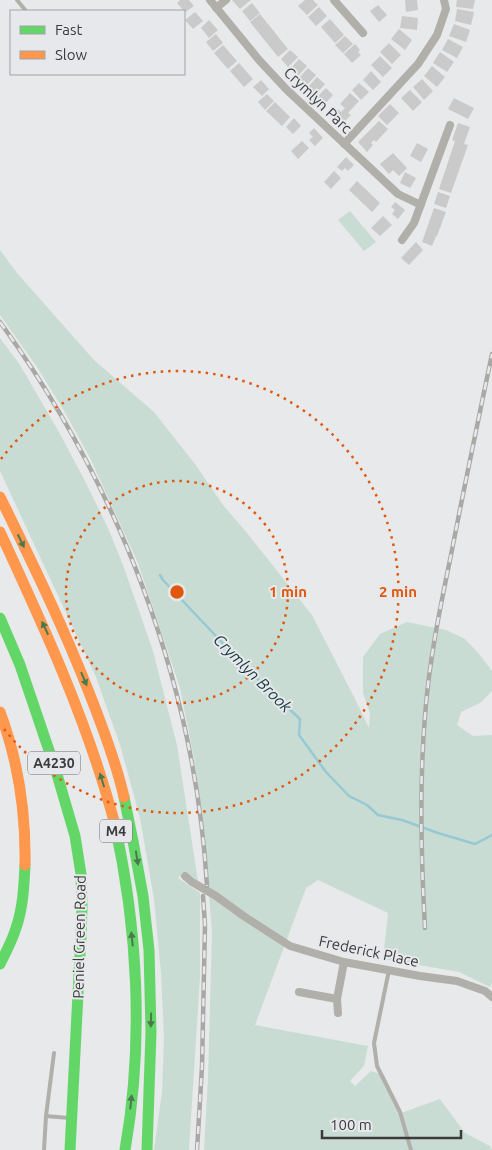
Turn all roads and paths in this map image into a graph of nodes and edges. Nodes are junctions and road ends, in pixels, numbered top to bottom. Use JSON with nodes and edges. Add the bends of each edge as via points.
{"nodes":[{"id":1,"x":17,"y":0,"type":"edge"},
{"id":2,"x":210,"y":0,"type":"edge"},
{"id":3,"x":226,"y":0,"type":"edge"},
{"id":4,"x":334,"y":0,"type":"edge"},
{"id":5,"x":444,"y":0,"type":"edge"},
{"id":6,"x":216,"y":8,"type":"junction"},
{"id":7,"x":25,"y":10,"type":"edge"},
{"id":8,"x":363,"y":33,"type":"dead end"},
{"id":9,"x":450,"y":125,"type":"dead end"},
{"id":10,"x":344,"y":144,"type":"junction"},
{"id":11,"x":421,"y":205,"type":"junction"},
{"id":12,"x":402,"y":240,"type":"dead end"},
{"id":13,"x":0,"y":497,"type":"edge"},
{"id":14,"x":0,"y":532,"type":"edge"},
{"id":15,"x":1,"y":622,"type":"edge"},
{"id":16,"x":0,"y":712,"type":"edge"},
{"id":17,"x":185,"y":876,"type":"dead end"},
{"id":18,"x":344,"y":962,"type":"junction"},
{"id":19,"x":0,"y":964,"type":"edge"},
{"id":20,"x":388,"y":970,"type":"junction"},
{"id":21,"x":299,"y":992,"type":"dead end"},
{"id":22,"x":492,"y":997,"type":"edge"},
{"id":23,"x":337,"y":1000,"type":"junction"},
{"id":24,"x":338,"y":1013,"type":"dead end"},
{"id":25,"x":54,"y":1052,"type":"dead end"},
{"id":26,"x":149,"y":1092,"type":"junction"},
{"id":27,"x":46,"y":1116,"type":"junction"},
{"id":28,"x":71,"y":1118,"type":"junction"},
{"id":29,"x":44,"y":1150,"type":"edge"},
{"id":30,"x":70,"y":1150,"type":"edge"},
{"id":31,"x":125,"y":1150,"type":"edge"},
{"id":32,"x":140,"y":1150,"type":"edge"},
{"id":33,"x":147,"y":1150,"type":"edge"},
{"id":34,"x":411,"y":1150,"type":"edge"}],
"edges":[{"from":1,"to":7,"type":"lane"},
{"from":2,"to":6,"type":"street","name":"Crymlyn Parc"},
{"from":3,"to":6,"type":"street"},
{"from":4,"to":8,"type":"street"},
{"from":5,"to":10,"type":"street","via":[[446,9],[437,35],[418,64]]},
{"from":6,"to":10,"type":"street","name":"Crymlyn Parc","via":[[286,89]]},
{"from":9,"to":11,"type":"street"},
{"from":10,"to":11,"type":"street","name":"Crymlyn Parc","via":[[398,194]]},
{"from":11,"to":12,"type":"street"},
{"from":13,"to":26,"type":"main road","number":"M4","one_way":true,"via":[[89,691],[123,794],[144,901],[150,960]]},
{"from":31,"to":14,"type":"main road","number":"M4","one_way":true,"via":[[134,1079],[136,1018],[135,962],[120,851],[105,789],[74,696]]},
{"from":15,"to":28,"type":"main road","name":"Peniel Green Road","number":"A4230","via":[[20,665],[56,771],[75,836],[81,874],[82,926]]},
{"from":16,"to":19,"type":"main road","via":[[16,761],[25,817],[25,847],[22,906],[17,927]]},
{"from":17,"to":18,"type":"street","name":"Frederick Place","via":[[290,946]]},
{"from":18,"to":20,"type":"street","name":"Frederick Place"},
{"from":18,"to":23,"type":"street"},
{"from":20,"to":22,"type":"street","name":"Frederick Place","via":[[457,981],[485,991]]},
{"from":20,"to":34,"type":"lane","via":[[374,1043],[377,1066],[400,1112]]},
{"from":21,"to":23,"type":"street"},
{"from":23,"to":24,"type":"street"},
{"from":25,"to":27,"type":"lane"},
{"from":26,"to":32,"type":"main road","number":"M4"},
{"from":26,"to":33,"type":"main road","number":"M4"},
{"from":27,"to":28,"type":"lane"},
{"from":27,"to":29,"type":"lane"},
{"from":28,"to":30,"type":"main road","name":"Peniel Green Road","number":"A4230"}]}
